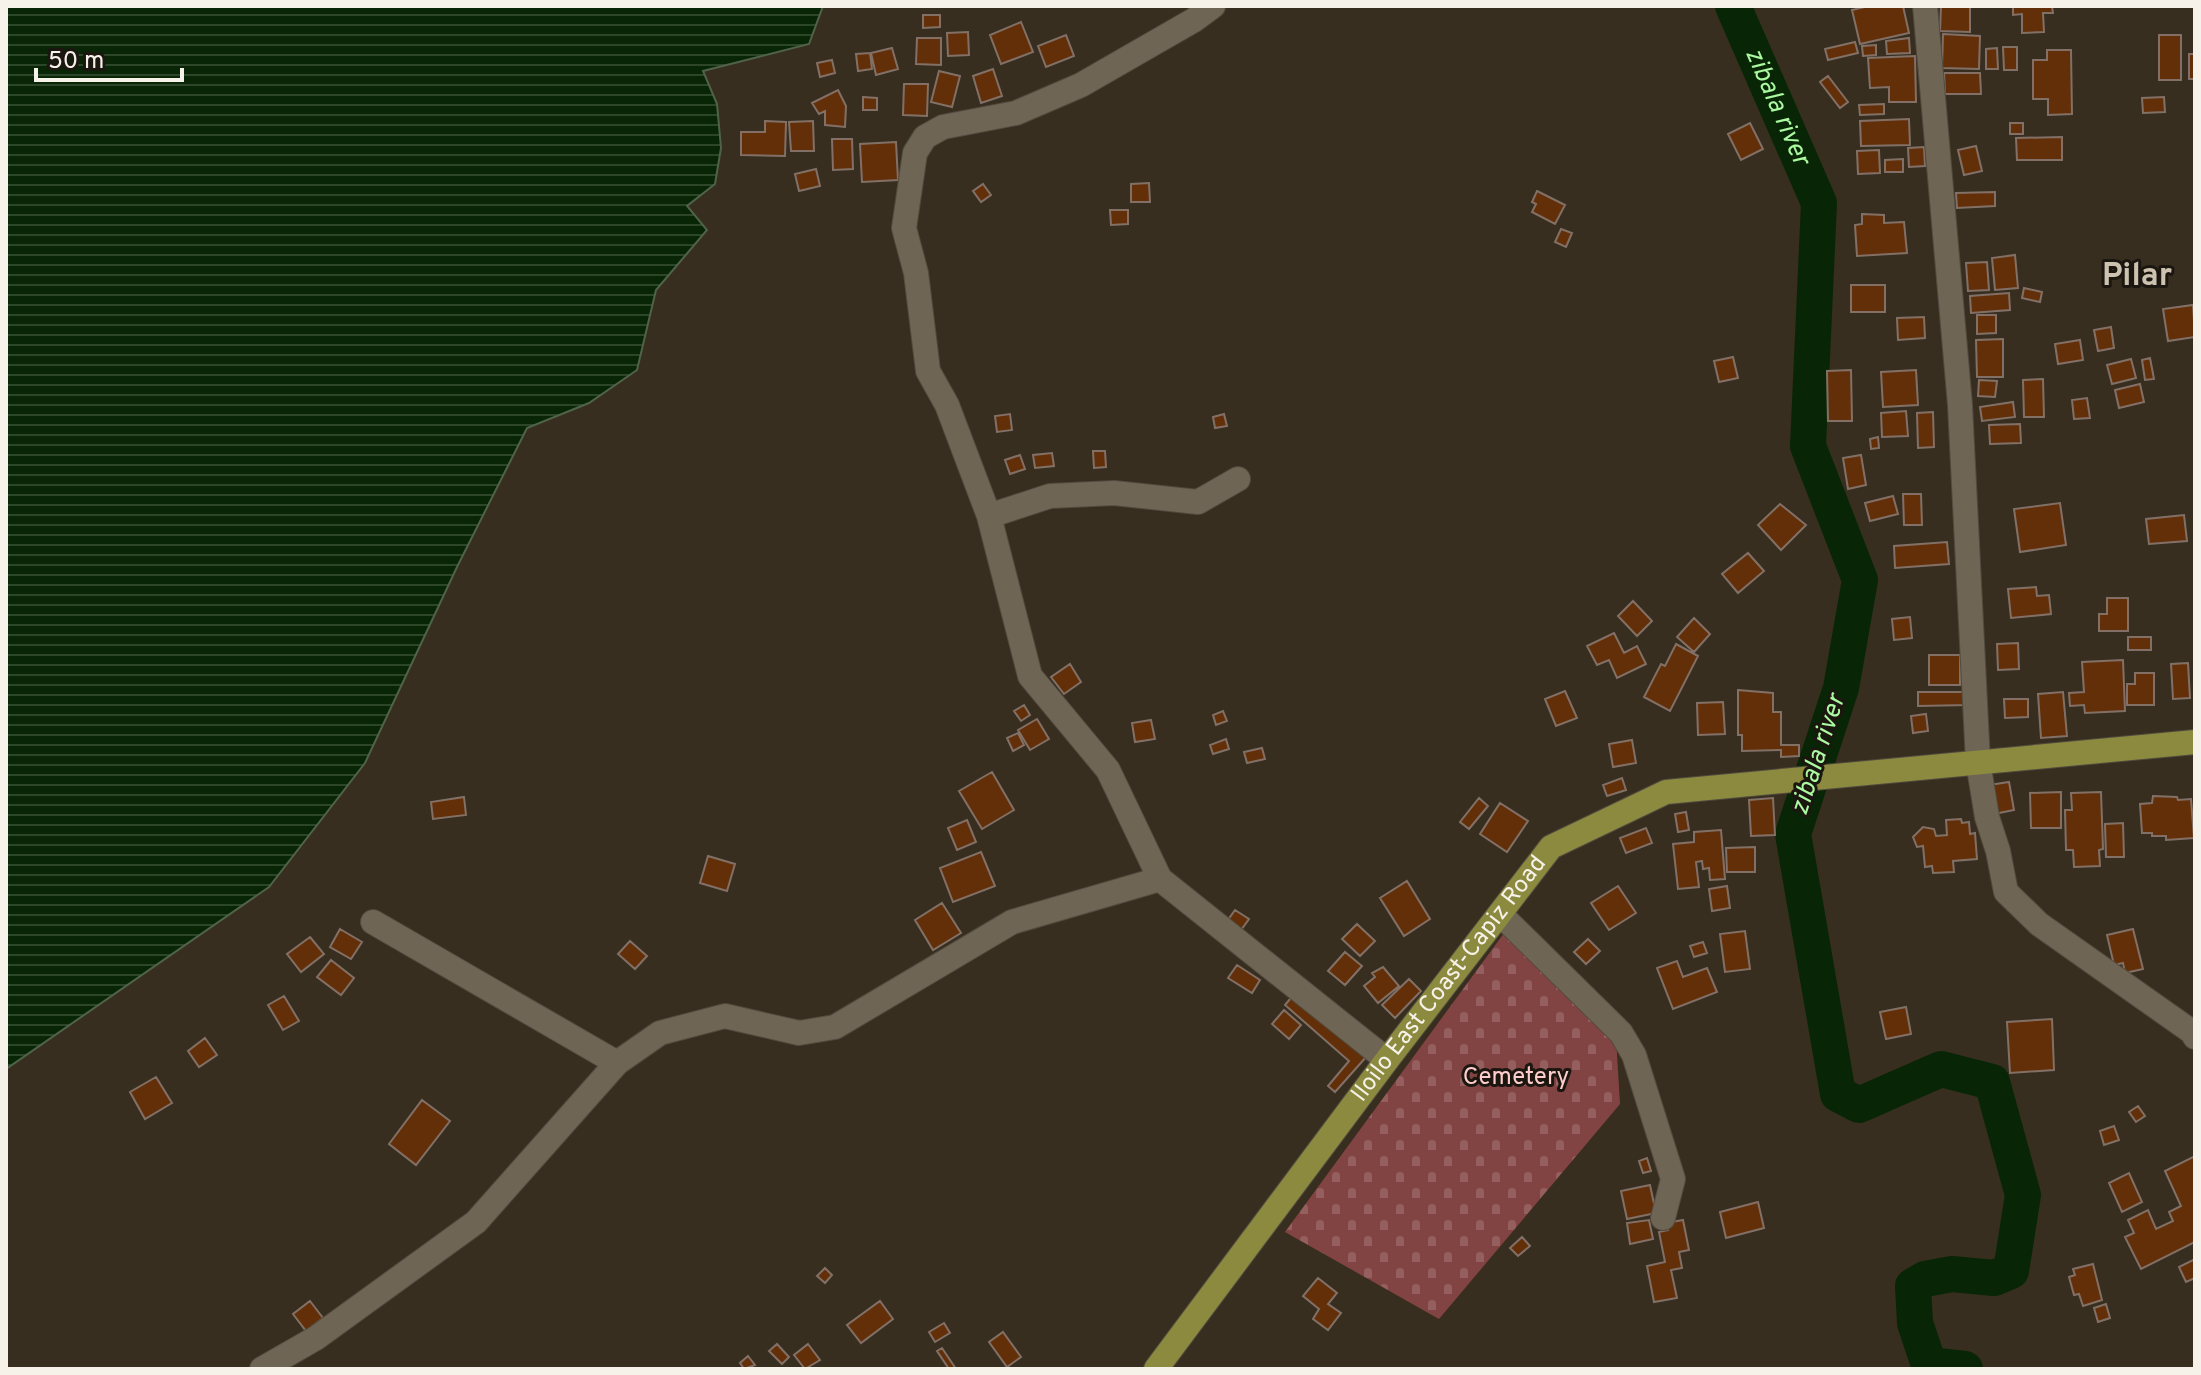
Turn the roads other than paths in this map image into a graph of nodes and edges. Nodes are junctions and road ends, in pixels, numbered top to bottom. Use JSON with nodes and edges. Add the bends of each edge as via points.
{"nodes":[{"id":1,"x":1213,"y":6,"type":"edge"},
{"id":2,"x":1925,"y":6,"type":"edge"},
{"id":3,"x":1238,"y":479,"type":"dead end"},
{"id":4,"x":989,"y":516,"type":"junction"},
{"id":5,"x":2195,"y":742,"type":"edge"},
{"id":6,"x":1978,"y":762,"type":"junction"},
{"id":7,"x":1160,"y":879,"type":"junction"},
{"id":8,"x":1500,"y":914,"type":"junction"},
{"id":9,"x":373,"y":922,"type":"dead end"},
{"id":10,"x":2195,"y":1037,"type":"edge"},
{"id":11,"x":1387,"y":1060,"type":"junction"},
{"id":12,"x":617,"y":1063,"type":"junction"},
{"id":13,"x":1663,"y":1218,"type":"dead end"},
{"id":14,"x":262,"y":1369,"type":"edge"},
{"id":15,"x":1156,"y":1369,"type":"edge"}],
"edges":[{"from":1,"to":4,"type":"street","via":[[1081,85],[1016,113],[943,127],[925,137],[915,153],[904,228],[916,273],[928,371],[947,405]]},
{"from":2,"to":6,"type":"street","via":[[1960,405]]},
{"from":3,"to":4,"type":"street","via":[[1198,502],[1114,493],[1050,496]]},
{"from":4,"to":7,"type":"street","via":[[1030,676],[1108,770]]},
{"from":5,"to":6,"type":"main road","name":"Iloilo East Coast-Capiz Road"},
{"from":6,"to":8,"type":"main road","name":"Iloilo East Coast-Capiz Road","via":[[1666,792],[1551,847]]},
{"from":6,"to":10,"type":"street","via":[[2006,892],[2039,924]]},
{"from":7,"to":11,"type":"street"},
{"from":7,"to":12,"type":"street","via":[[1012,922],[835,1027],[799,1033],[725,1016],[660,1033]]},
{"from":8,"to":11,"type":"main road","name":"Iloilo East Coast-Capiz Road"},
{"from":8,"to":13,"type":"street","via":[[1621,1033],[1634,1055],[1673,1179]]},
{"from":9,"to":12,"type":"street"},
{"from":11,"to":15,"type":"main road","name":"Iloilo East Coast-Capiz Road"},
{"from":12,"to":14,"type":"street","via":[[476,1222],[316,1338]]}]}
